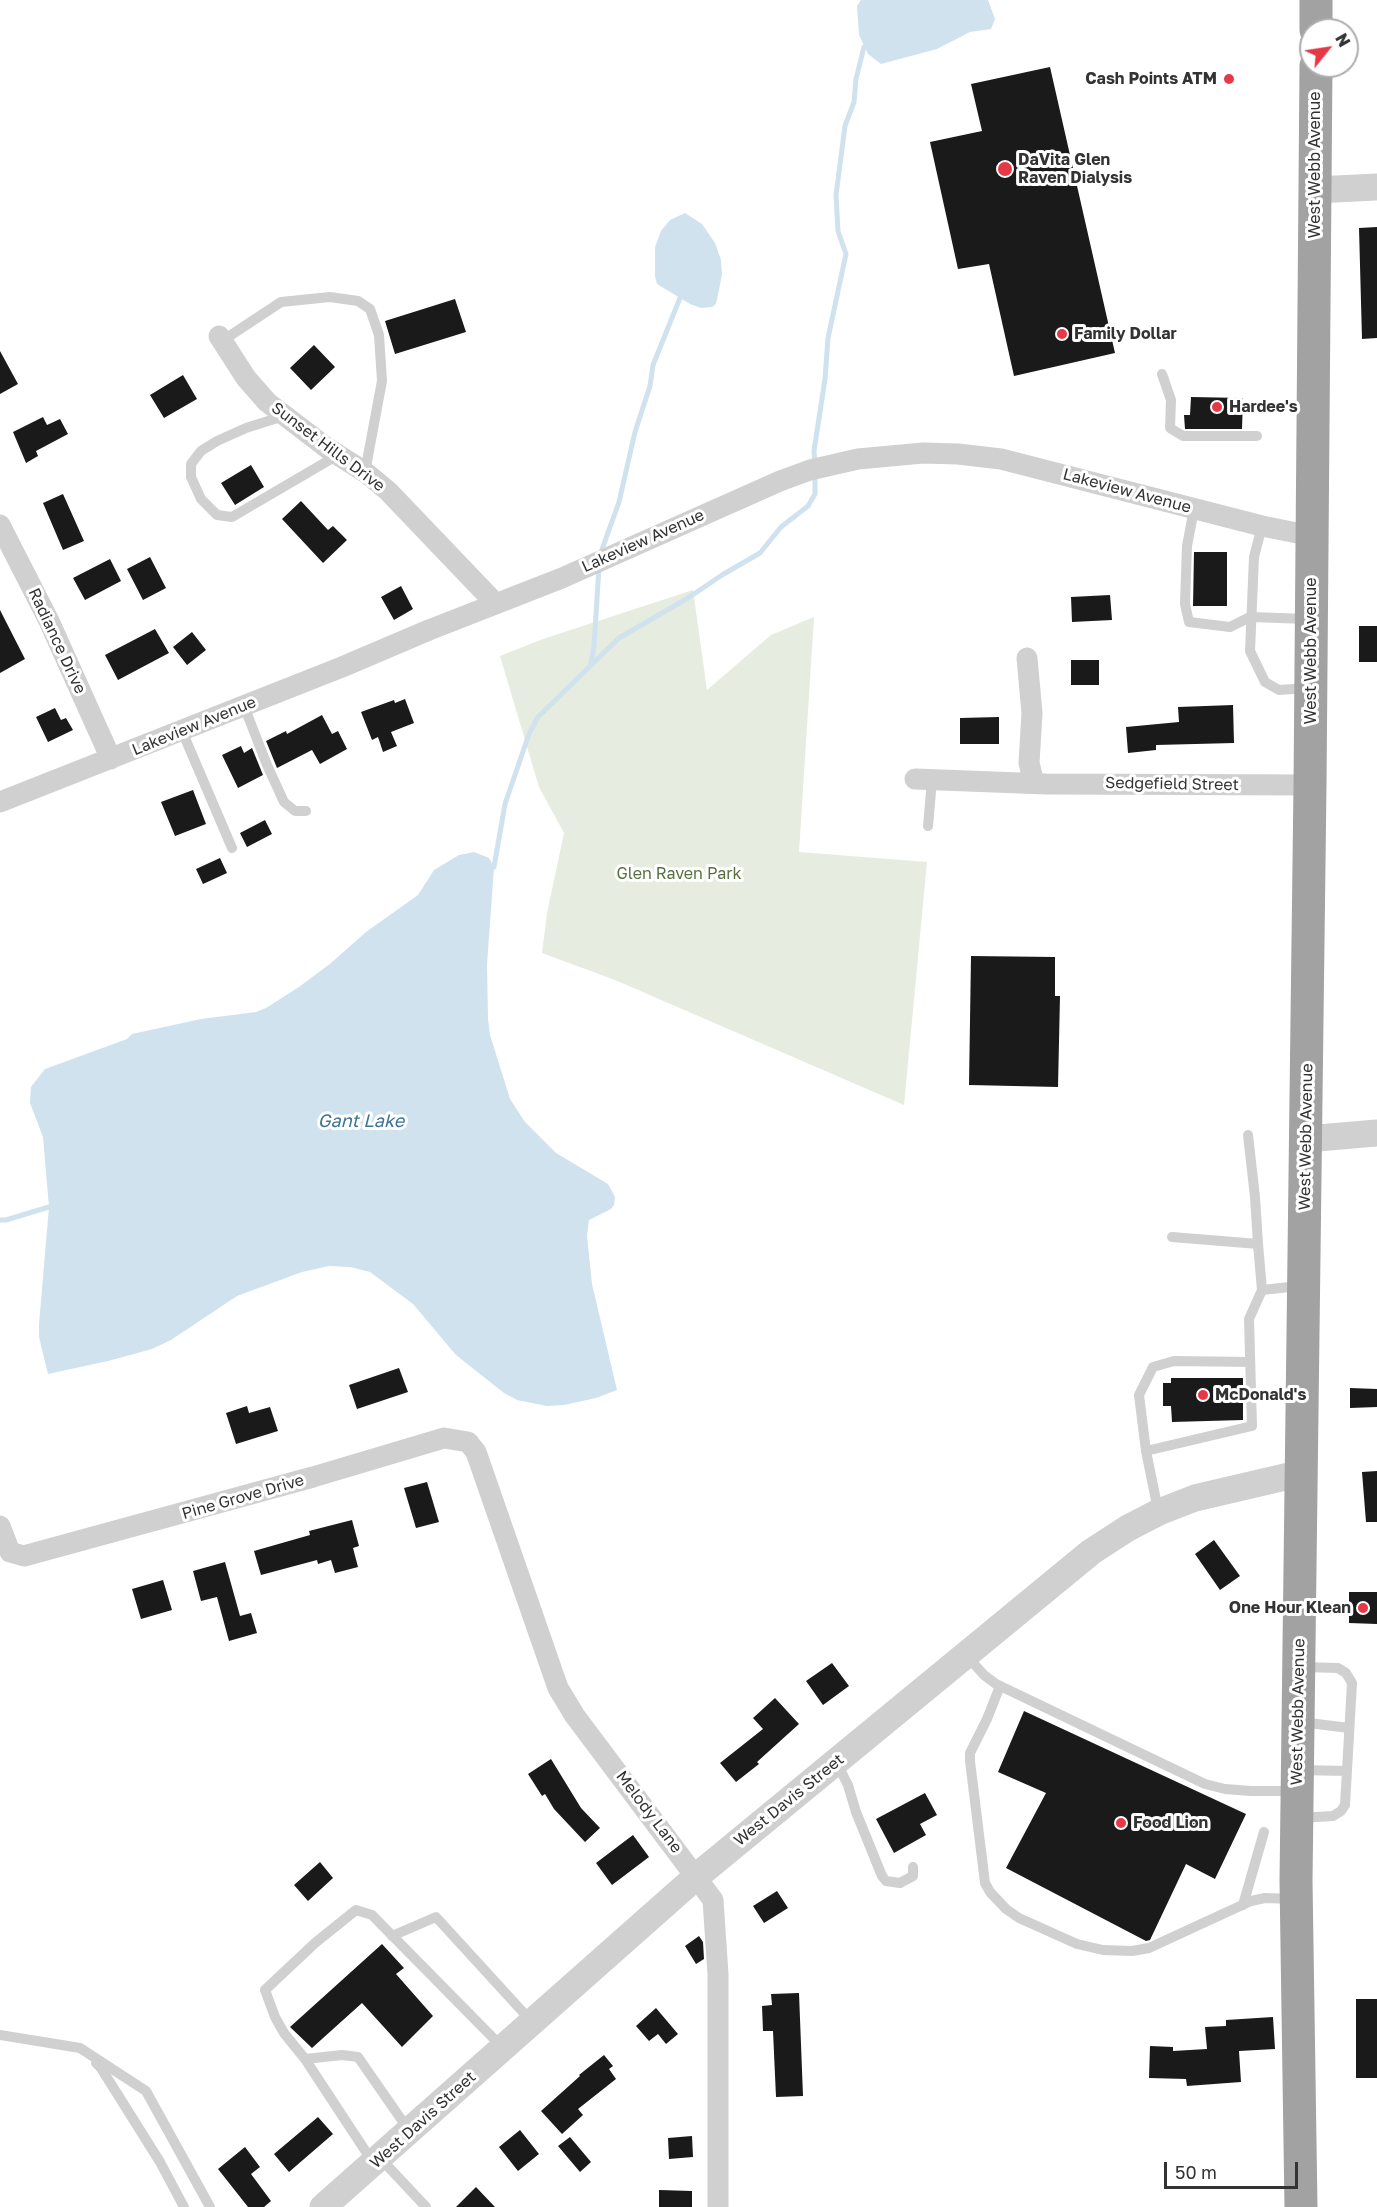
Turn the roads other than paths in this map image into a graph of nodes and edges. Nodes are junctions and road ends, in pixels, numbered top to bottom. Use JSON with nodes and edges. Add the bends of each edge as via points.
{"nodes":[{"id":1,"x":1316,"y":78,"type":"edge"},
{"id":2,"x":1377,"y":187,"type":"edge"},
{"id":3,"x":1315,"y":190,"type":"junction"},
{"id":4,"x":221,"y":338,"type":"joint"},
{"id":5,"x":1161,"y":374,"type":"dead end"},
{"id":6,"x":284,"y":416,"type":"junction"},
{"id":7,"x":1257,"y":436,"type":"dead end"},
{"id":8,"x":338,"y":455,"type":"junction"},
{"id":9,"x":365,"y":472,"type":"junction"},
{"id":10,"x":1194,"y":509,"type":"junction"},
{"id":11,"x":0,"y":525,"type":"edge"},
{"id":12,"x":1262,"y":526,"type":"junction"},
{"id":13,"x":1312,"y":536,"type":"junction"},
{"id":14,"x":496,"y":604,"type":"junction"},
{"id":15,"x":1250,"y":617,"type":"junction"},
{"id":16,"x":1311,"y":619,"type":"junction"},
{"id":17,"x":1027,"y":658,"type":"dead end"},
{"id":18,"x":1311,"y":688,"type":"junction"},
{"id":19,"x":244,"y":706,"type":"junction"},
{"id":20,"x":182,"y":731,"type":"junction"},
{"id":21,"x":111,"y":759,"type":"junction"},
{"id":22,"x":923,"y":780,"type":"joint"},
{"id":23,"x":1034,"y":783,"type":"junction"},
{"id":24,"x":1310,"y":785,"type":"junction"},
{"id":25,"x":0,"y":802,"type":"edge"},
{"id":26,"x":306,"y":812,"type":"dead end"},
{"id":27,"x":928,"y":826,"type":"dead end"},
{"id":28,"x":232,"y":848,"type":"dead end"},
{"id":29,"x":1377,"y":1133,"type":"edge"},
{"id":30,"x":1248,"y":1135,"type":"dead end"},
{"id":31,"x":1306,"y":1139,"type":"junction"},
{"id":32,"x":1172,"y":1237,"type":"dead end"},
{"id":33,"x":1258,"y":1244,"type":"junction"},
{"id":34,"x":1304,"y":1286,"type":"junction"},
{"id":35,"x":1262,"y":1290,"type":"junction"},
{"id":36,"x":1250,"y":1362,"type":"junction"},
{"id":37,"x":468,"y":1442,"type":"joint"},
{"id":38,"x":1146,"y":1451,"type":"junction"},
{"id":39,"x":1302,"y":1473,"type":"junction"},
{"id":40,"x":1159,"y":1512,"type":"junction"},
{"id":41,"x":0,"y":1526,"type":"edge"},
{"id":42,"x":965,"y":1655,"type":"junction"},
{"id":43,"x":1298,"y":1667,"type":"junction"},
{"id":44,"x":1000,"y":1686,"type":"junction"},
{"id":45,"x":1297,"y":1722,"type":"junction"},
{"id":46,"x":1349,"y":1728,"type":"junction"},
{"id":47,"x":836,"y":1762,"type":"junction"},
{"id":48,"x":1347,"y":1771,"type":"junction"},
{"id":49,"x":1297,"y":1793,"type":"junction"},
{"id":50,"x":1264,"y":1832,"type":"dead end"},
{"id":51,"x":913,"y":1867,"type":"dead end"},
{"id":52,"x":697,"y":1876,"type":"junction"},
{"id":53,"x":1296,"y":1899,"type":"junction"},
{"id":54,"x":1243,"y":1905,"type":"junction"},
{"id":55,"x":392,"y":1936,"type":"junction"},
{"id":56,"x":532,"y":2022,"type":"junction"},
{"id":57,"x":0,"y":2035,"type":"edge"},
{"id":58,"x":80,"y":2048,"type":"junction"},
{"id":59,"x":503,"y":2048,"type":"junction"},
{"id":60,"x":304,"y":2059,"type":"junction"},
{"id":61,"x":410,"y":2132,"type":"junction"},
{"id":62,"x":377,"y":2161,"type":"junction"},
{"id":63,"x":184,"y":2207,"type":"edge"},
{"id":64,"x":210,"y":2207,"type":"edge"},
{"id":65,"x":323,"y":2207,"type":"edge"},
{"id":66,"x":426,"y":2207,"type":"edge"},
{"id":67,"x":718,"y":2207,"type":"edge"},
{"id":68,"x":1301,"y":2207,"type":"edge"}],
"edges":[{"from":1,"to":3,"type":"highway","name":"West Webb Avenue"},
{"from":2,"to":3,"type":"street"},
{"from":3,"to":13,"type":"highway","name":"West Webb Avenue"},
{"from":4,"to":6,"type":"street","name":"Sunset Hills Drive","via":[[246,378]]},
{"from":4,"to":9,"type":"lane","via":[[281,302],[330,297],[358,301],[370,309],[379,335],[382,381]]},
{"from":5,"to":7,"type":"lane","via":[[1170,400],[1170,428],[1183,436]]},
{"from":6,"to":8,"type":"street","name":"Sunset Hills Drive"},
{"from":6,"to":8,"type":"lane","via":[[217,441],[201,451],[191,464],[191,477],[201,499],[217,515],[232,516]]},
{"from":8,"to":9,"type":"street","name":"Sunset Hills Drive"},
{"from":9,"to":14,"type":"street","name":"Sunset Hills Drive"},
{"from":10,"to":12,"type":"street","name":"Lakeview Avenue"},
{"from":10,"to":14,"type":"street","name":"Lakeview Avenue","via":[[1001,459],[923,453],[858,459],[780,481]]},
{"from":10,"to":15,"type":"lane","via":[[1187,546],[1185,604],[1189,622],[1230,627]]},
{"from":11,"to":21,"type":"street","name":"Radiance Drive","via":[[49,621]]},
{"from":12,"to":13,"type":"street","name":"Lakeview Avenue"},
{"from":12,"to":15,"type":"lane","via":[[1254,557]]},
{"from":13,"to":16,"type":"highway","name":"West Webb Avenue"},
{"from":14,"to":19,"type":"street","name":"Lakeview Avenue"},
{"from":15,"to":16,"type":"lane"},
{"from":15,"to":18,"type":"lane","via":[[1250,651],[1265,682],[1279,690]]},
{"from":16,"to":18,"type":"highway","name":"West Webb Avenue"},
{"from":17,"to":23,"type":"street","via":[[1032,713],[1029,763]]},
{"from":18,"to":24,"type":"highway","name":"West Webb Avenue"},
{"from":19,"to":20,"type":"street","name":"Lakeview Avenue"},
{"from":19,"to":26,"type":"lane","via":[[284,802],[295,812]]},
{"from":20,"to":21,"type":"street","name":"Lakeview Avenue"},
{"from":20,"to":28,"type":"lane"},
{"from":21,"to":25,"type":"street","name":"Lakeview Avenue"},
{"from":22,"to":23,"type":"street","name":"Sedgefield Street"},
{"from":22,"to":27,"type":"lane"},
{"from":23,"to":24,"type":"street","name":"Sedgefield Street"},
{"from":24,"to":31,"type":"highway","name":"West Webb Avenue"},
{"from":29,"to":31,"type":"street"},
{"from":30,"to":33,"type":"lane"},
{"from":31,"to":34,"type":"highway","name":"West Webb Avenue"},
{"from":32,"to":33,"type":"lane"},
{"from":33,"to":35,"type":"lane"},
{"from":34,"to":35,"type":"lane"},
{"from":34,"to":39,"type":"highway","name":"West Webb Avenue"},
{"from":35,"to":36,"type":"lane","via":[[1249,1319]]},
{"from":36,"to":38,"type":"lane","via":[[1252,1426]]},
{"from":36,"to":38,"type":"lane","via":[[1174,1361],[1153,1367],[1139,1395]]},
{"from":37,"to":41,"type":"street","name":"Pine Grove Drive","via":[[444,1438],[24,1556],[9,1552]]},
{"from":37,"to":52,"type":"street","name":"Melody Lane","via":[[476,1452],[558,1688]]},
{"from":38,"to":40,"type":"lane"},
{"from":39,"to":40,"type":"street","name":"West Davis Street","via":[[1195,1498]]},
{"from":39,"to":43,"type":"highway","name":"West Webb Avenue"},
{"from":40,"to":42,"type":"street","name":"West Davis Street","via":[[1091,1552]]},
{"from":42,"to":44,"type":"lane"},
{"from":42,"to":47,"type":"street","name":"West Davis Street"},
{"from":43,"to":45,"type":"highway","name":"West Webb Avenue"},
{"from":43,"to":46,"type":"lane","via":[[1338,1668],[1346,1672],[1352,1683]]},
{"from":44,"to":49,"type":"lane","via":[[1205,1784]]},
{"from":44,"to":54,"type":"lane","via":[[970,1761],[986,1883],[1006,1910],[1077,1944],[1132,1951],[1149,1948]]},
{"from":45,"to":46,"type":"lane"},
{"from":45,"to":49,"type":"highway","name":"West Webb Avenue"},
{"from":46,"to":48,"type":"lane"},
{"from":47,"to":51,"type":"lane","via":[[882,1876],[886,1881],[900,1883],[913,1876]]},
{"from":47,"to":52,"type":"street","name":"West Davis Street"},
{"from":48,"to":49,"type":"lane"},
{"from":48,"to":49,"type":"lane","via":[[1345,1804],[1333,1816]]},
{"from":49,"to":53,"type":"highway","name":"West Webb Avenue"},
{"from":50,"to":54,"type":"lane"},
{"from":52,"to":56,"type":"street","name":"West Davis Street"},
{"from":52,"to":67,"type":"street","name":"Melody Lane","via":[[713,1900],[718,1974]]},
{"from":53,"to":54,"type":"lane","via":[[1265,1898]]},
{"from":53,"to":68,"type":"highway","name":"West Webb Avenue"},
{"from":55,"to":56,"type":"lane","via":[[436,1917]]},
{"from":55,"to":59,"type":"lane"},
{"from":55,"to":60,"type":"lane","via":[[372,1915],[356,1910],[315,1942],[265,1990],[284,2033]]},
{"from":56,"to":59,"type":"street","name":"West Davis Street"},
{"from":57,"to":58,"type":"lane"},
{"from":58,"to":63,"type":"lane","via":[[101,2067]]},
{"from":58,"to":64,"type":"lane","via":[[146,2091]]},
{"from":59,"to":61,"type":"street","name":"West Davis Street"},
{"from":60,"to":61,"type":"lane","via":[[358,2056]]},
{"from":60,"to":62,"type":"lane"},
{"from":61,"to":62,"type":"street","name":"West Davis Street"},
{"from":62,"to":65,"type":"street","name":"West Davis Street"},
{"from":62,"to":66,"type":"lane"}]}
